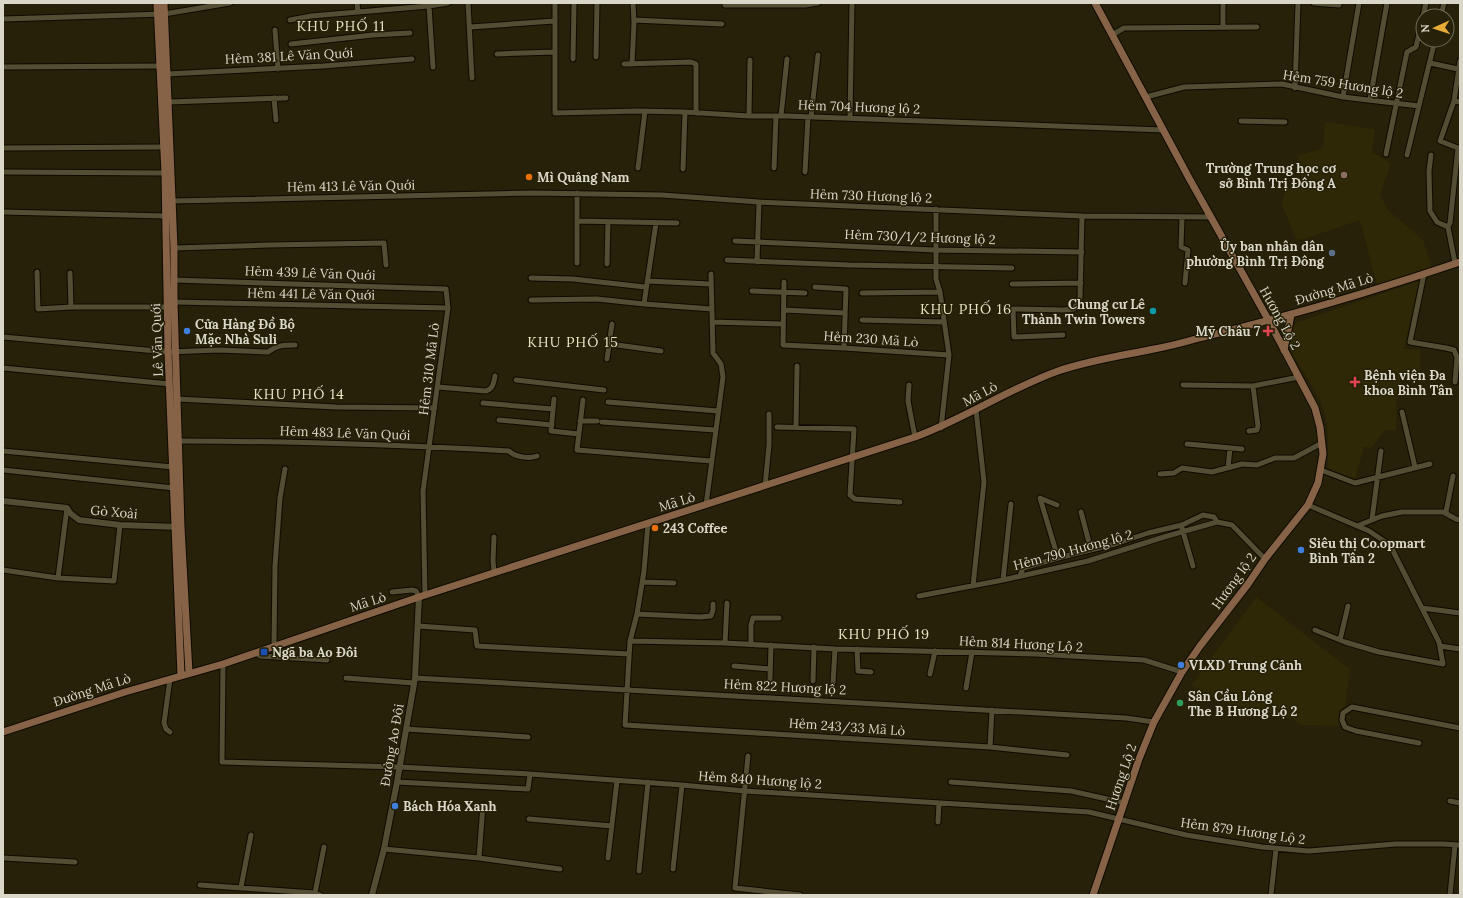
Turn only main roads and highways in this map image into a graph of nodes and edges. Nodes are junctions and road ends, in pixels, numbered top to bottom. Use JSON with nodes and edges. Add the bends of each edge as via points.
{"nodes":[{"id":1,"x":157,"y":3,"type":"edge"},
{"id":2,"x":164,"y":3,"type":"edge"},
{"id":3,"x":1095,"y":3,"type":"edge"},
{"id":4,"x":161,"y":14,"type":"junction"},
{"id":5,"x":167,"y":147,"type":"junction"},
{"id":6,"x":1458,"y":262,"type":"edge"},
{"id":7,"x":170,"y":263,"type":"junction"},
{"id":8,"x":1291,"y":314,"type":"junction"},
{"id":9,"x":1269,"y":321,"type":"junction"},
{"id":10,"x":1167,"y":346,"type":"joint"},
{"id":11,"x":1284,"y":350,"type":"junction"},
{"id":12,"x":1308,"y":505,"type":"joint"},
{"id":13,"x":178,"y":527,"type":"junction"},
{"id":14,"x":1182,"y":672,"type":"joint"},
{"id":15,"x":189,"y":673,"type":"junction"},
{"id":16,"x":181,"y":675,"type":"junction"},
{"id":17,"x":3,"y":732,"type":"edge"},
{"id":18,"x":1093,"y":895,"type":"edge"}],
"edges":[{"from":1,"to":4,"type":"main road","name":"Lê Văn Quới"},
{"from":2,"to":4,"type":"main road","name":"Lê Văn Quới"},
{"from":3,"to":9,"type":"main road","name":"Hương Lộ 2","via":[[1162,130]]},
{"from":4,"to":5,"type":"main road","name":"Lê Văn Quới","via":[[160,66]]},
{"from":4,"to":5,"type":"main road","name":"Lê Văn Quới","via":[[167,74]]},
{"from":5,"to":7,"type":"main road","name":"Lê Văn Quới","via":[[166,216]]},
{"from":5,"to":7,"type":"main road","name":"Lê Văn Quới","via":[[174,248]]},
{"from":6,"to":8,"type":"main road","name":"Đường Mã Lò"},
{"from":7,"to":13,"type":"main road","name":"Lê Văn Quới","via":[[168,352]]},
{"from":7,"to":13,"type":"main road","name":"Lê Văn Quới","via":[[174,280],[179,441]]},
{"from":8,"to":9,"type":"main road","name":"Đường Mã Lò"},
{"from":8,"to":11,"type":"main road"},
{"from":9,"to":10,"type":"main road","name":"Đường Mã Lò"},
{"from":9,"to":11,"type":"main road","name":"Hương Lộ 2"},
{"from":10,"to":15,"type":"main road","name":"Mã Lò","via":[[1059,371],[1027,383],[941,428]]},
{"from":11,"to":12,"type":"main road","name":"Hương Lộ 2","via":[[1319,418],[1322,443],[1321,470],[1318,484]]},
{"from":12,"to":14,"type":"main road","name":"Hương lộ 2"},
{"from":13,"to":15,"type":"main road","name":"Lê Văn Quới"},
{"from":13,"to":16,"type":"main road","name":"Lê Văn Quới"},
{"from":14,"to":18,"type":"main road","name":"Hương Lộ 2","via":[[1154,722],[1141,754]]},
{"from":15,"to":16,"type":"main road","name":"Đường Mã Lò"},
{"from":16,"to":17,"type":"main road","name":"Đường Mã Lò"}]}
